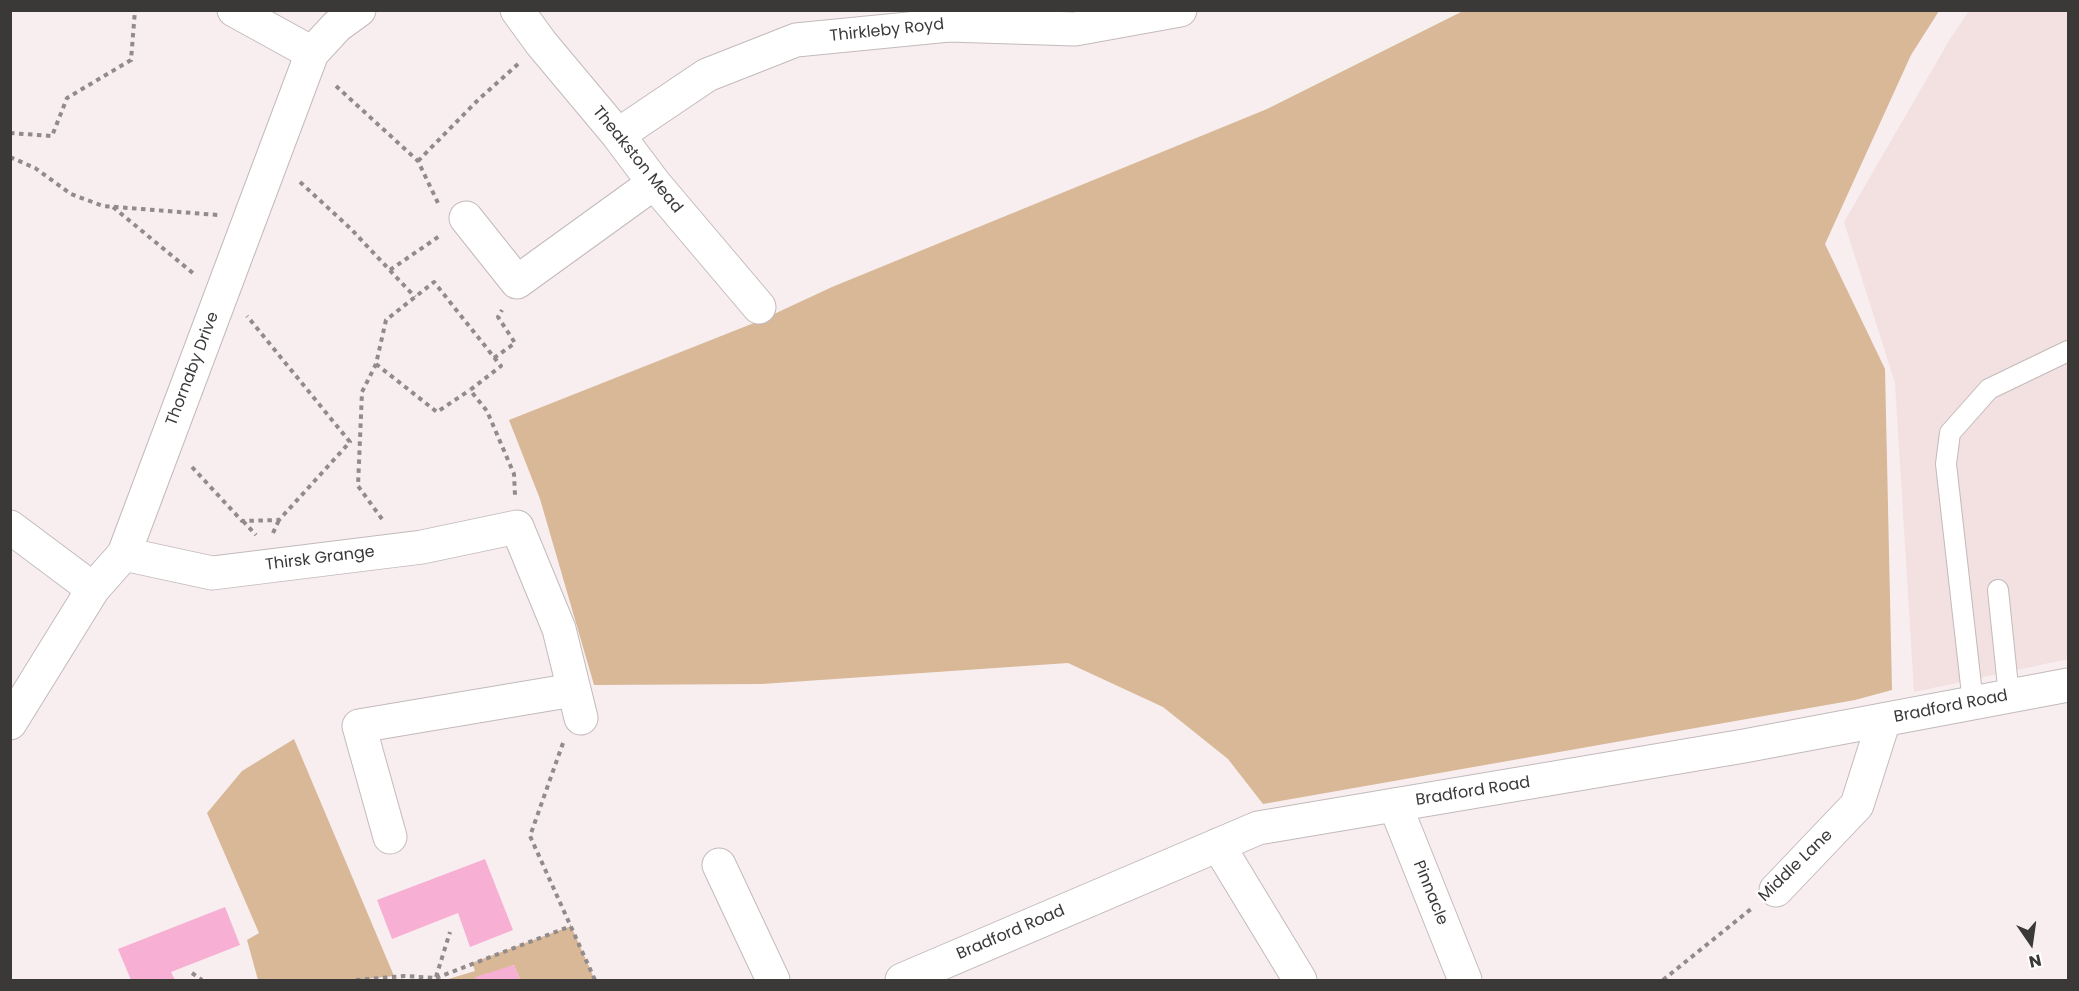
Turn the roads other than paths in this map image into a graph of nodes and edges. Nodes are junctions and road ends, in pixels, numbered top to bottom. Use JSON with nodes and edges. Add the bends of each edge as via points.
{"nodes":[{"id":1,"x":234,"y":10,"type":"edge"},
{"id":2,"x":359,"y":10,"type":"edge"},
{"id":3,"x":517,"y":10,"type":"edge"},
{"id":4,"x":1180,"y":10,"type":"edge"},
{"id":5,"x":310,"y":57,"type":"junction"},
{"id":6,"x":618,"y":135,"type":"junction"},
{"id":7,"x":654,"y":183,"type":"junction"},
{"id":8,"x":453,"y":213,"type":"road end"},
{"id":9,"x":759,"y":307,"type":"dead end"},
{"id":10,"x":2068,"y":351,"type":"edge"},
{"id":11,"x":10,"y":527,"type":"edge"},
{"id":12,"x":124,"y":554,"type":"junction"},
{"id":13,"x":93,"y":589,"type":"junction"},
{"id":14,"x":1998,"y":590,"type":"dead end"},
{"id":15,"x":2068,"y":685,"type":"edge"},
{"id":16,"x":2009,"y":696,"type":"junction"},
{"id":17,"x":1972,"y":703,"type":"junction"},
{"id":18,"x":1884,"y":720,"type":"junction"},
{"id":19,"x":10,"y":723,"type":"edge"},
{"id":20,"x":1395,"y":805,"type":"junction"},
{"id":21,"x":390,"y":837,"type":"dead end"},
{"id":22,"x":1218,"y":845,"type":"junction"},
{"id":23,"x":719,"y":865,"type":"dead end"},
{"id":24,"x":1776,"y":890,"type":"road end"},
{"id":25,"x":772,"y":981,"type":"edge"},
{"id":26,"x":902,"y":981,"type":"edge"},
{"id":27,"x":1300,"y":981,"type":"edge"},
{"id":28,"x":1465,"y":981,"type":"edge"}],
"edges":[{"from":1,"to":5,"type":"street"},
{"from":2,"to":5,"type":"street","name":"Thornaby Drive","via":[[337,26]]},
{"from":3,"to":6,"type":"street","name":"Theakston Mead"},
{"from":4,"to":6,"type":"street","name":"Thirkleby Royd","via":[[1075,29],[950,25],[796,40],[707,75]]},
{"from":5,"to":12,"type":"street","name":"Thornaby Drive"},
{"from":6,"to":7,"type":"street","name":"Theakston Mead"},
{"from":7,"to":8,"type":"street","via":[[517,282]]},
{"from":7,"to":9,"type":"street","name":"Theakston Mead"},
{"from":10,"to":17,"type":"lane","via":[[1989,389],[1950,433],[1946,465]]},
{"from":11,"to":13,"type":"street"},
{"from":12,"to":13,"type":"street","name":"Thornaby Drive"},
{"from":12,"to":21,"type":"street","name":"Thirsk Grange","via":[[212,573],[422,547],[517,527],[559,629],[577,704],[359,726]]},
{"from":13,"to":19,"type":"street","name":"Thornaby Drive"},
{"from":14,"to":16,"type":"lane"},
{"from":15,"to":16,"type":"street","name":"Bradford Road"},
{"from":16,"to":17,"type":"street","name":"Bradford Road"},
{"from":17,"to":18,"type":"street","name":"Bradford Road"},
{"from":18,"to":20,"type":"street","name":"Bradford Road"},
{"from":18,"to":24,"type":"street","name":"Middle Lane","via":[[1857,805]]},
{"from":20,"to":22,"type":"street","name":"Bradford Road","via":[[1258,828]]},
{"from":20,"to":28,"type":"street","name":"Pinnacle"},
{"from":22,"to":26,"type":"street","name":"Bradford Road"},
{"from":22,"to":27,"type":"street"},
{"from":23,"to":25,"type":"street"}]}
